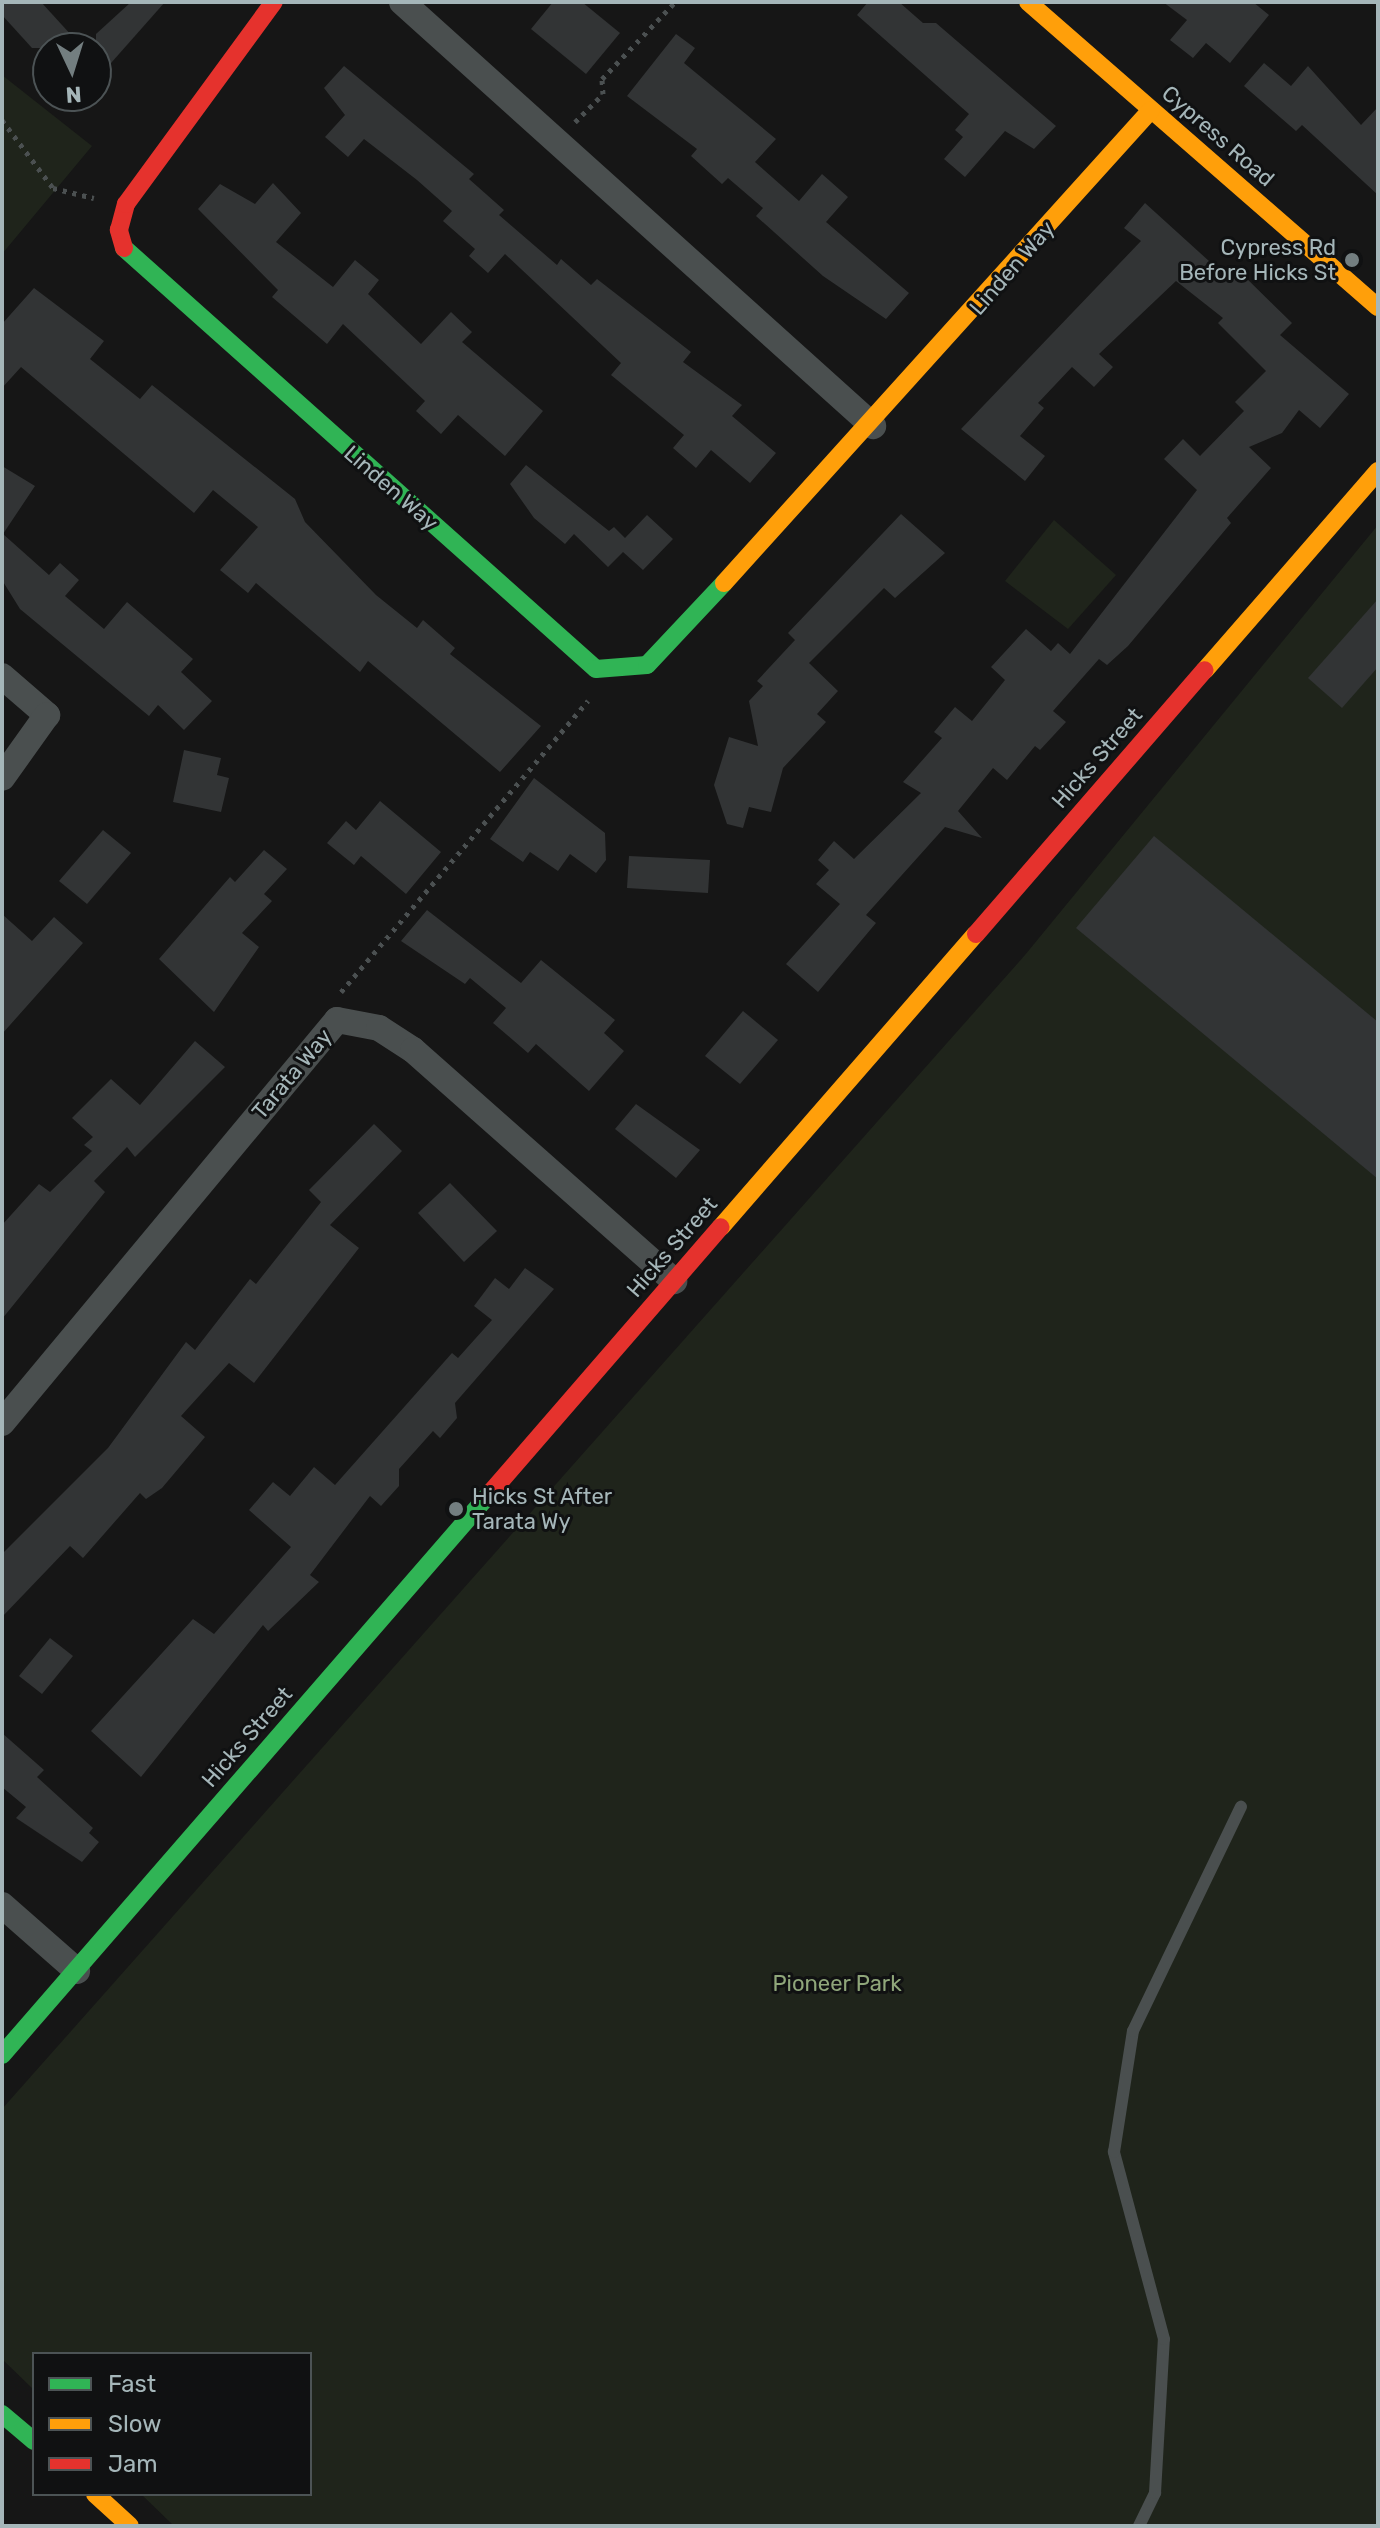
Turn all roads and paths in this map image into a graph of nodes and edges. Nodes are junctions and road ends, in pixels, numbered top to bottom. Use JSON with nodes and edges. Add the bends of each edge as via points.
{"nodes":[{"id":1,"x":274,"y":2,"type":"edge"},
{"id":2,"x":402,"y":2,"type":"edge"},
{"id":3,"x":675,"y":2,"type":"edge"},
{"id":4,"x":1028,"y":2,"type":"edge"},
{"id":5,"x":1151,"y":110,"type":"junction"},
{"id":6,"x":2,"y":120,"type":"edge"},
{"id":7,"x":559,"y":144,"type":"junction"},
{"id":8,"x":126,"y":204,"type":"junction"},
{"id":9,"x":1378,"y":307,"type":"edge"},
{"id":10,"x":873,"y":426,"type":"junction"},
{"id":11,"x":1378,"y":471,"type":"edge"},
{"id":12,"x":612,"y":673,"type":"junction"},
{"id":13,"x":2,"y":676,"type":"edge"},
{"id":14,"x":2,"y":778,"type":"edge"},
{"id":15,"x":337,"y":1020,"type":"junction"},
{"id":16,"x":674,"y":1281,"type":"junction"},
{"id":17,"x":2,"y":1423,"type":"edge"},
{"id":18,"x":1241,"y":1807,"type":"dead end"},
{"id":19,"x":2,"y":1905,"type":"edge"},
{"id":20,"x":77,"y":1971,"type":"junction"},
{"id":21,"x":2,"y":2055,"type":"edge"},
{"id":22,"x":2,"y":2414,"type":"edge"},
{"id":23,"x":32,"y":2439,"type":"edge"},
{"id":24,"x":97,"y":2496,"type":"edge"},
{"id":25,"x":130,"y":2526,"type":"edge"},
{"id":26,"x":1139,"y":2526,"type":"edge"}],
"edges":[{"from":1,"to":8,"type":"street"},
{"from":2,"to":7,"type":"street"},
{"from":3,"to":7,"type":"path","via":[[602,79],[603,94],[588,103]]},
{"from":4,"to":5,"type":"street","name":"Cypress Road"},
{"from":5,"to":9,"type":"street","name":"Cypress Road"},
{"from":5,"to":10,"type":"street","name":"Linden Way"},
{"from":6,"to":8,"type":"path","via":[[53,188]]},
{"from":7,"to":10,"type":"street"},
{"from":8,"to":12,"type":"street","name":"Linden Way","via":[[119,230],[126,254],[596,669]]},
{"from":10,"to":12,"type":"street","name":"Linden Way","via":[[647,665]]},
{"from":11,"to":16,"type":"street","name":"Hicks Street"},
{"from":12,"to":15,"type":"path","via":[[339,993]]},
{"from":13,"to":14,"type":"street","via":[[47,715]]},
{"from":15,"to":16,"type":"street","name":"Tarata Way","via":[[379,1028],[413,1050]]},
{"from":15,"to":17,"type":"street","name":"Tarata Way"},
{"from":16,"to":20,"type":"street","name":"Hicks Street"},
{"from":18,"to":26,"type":"lane","via":[[1133,2031],[1114,2152],[1164,2339],[1155,2493]]},
{"from":19,"to":20,"type":"street"},
{"from":20,"to":21,"type":"street","name":"Hicks Street"},
{"from":22,"to":23,"type":"street"},
{"from":24,"to":25,"type":"street"}]}
